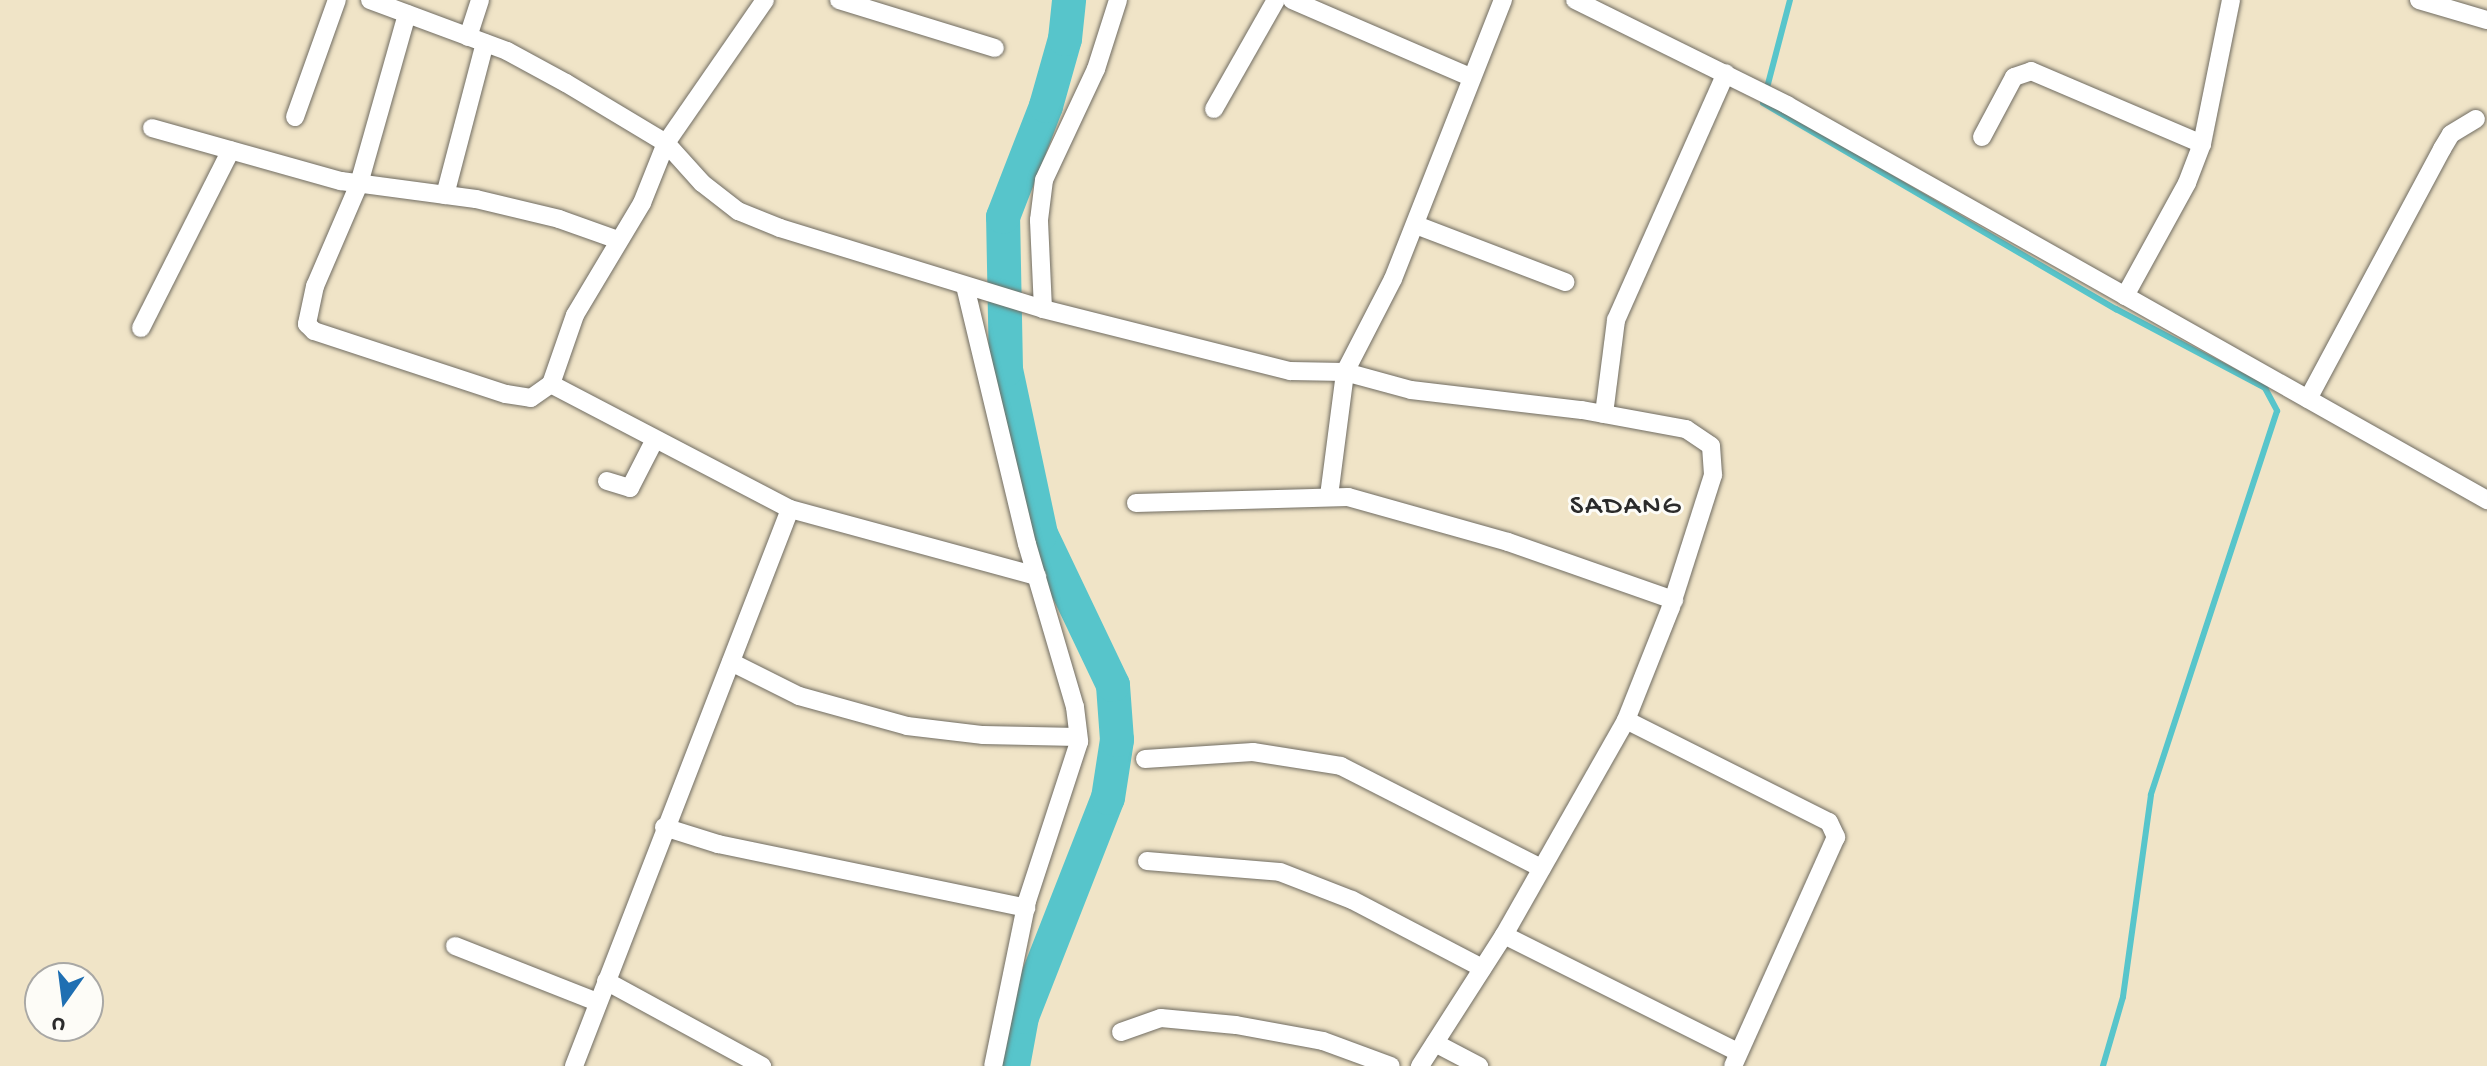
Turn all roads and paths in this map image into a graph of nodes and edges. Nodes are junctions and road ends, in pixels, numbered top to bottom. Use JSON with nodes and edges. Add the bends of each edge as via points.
{"nodes":[{"id":1,"x":337,"y":0,"type":"edge"},
{"id":2,"x":480,"y":0,"type":"edge"},
{"id":3,"x":765,"y":0,"type":"edge"},
{"id":4,"x":839,"y":0,"type":"edge"},
{"id":5,"x":1118,"y":0,"type":"edge"},
{"id":6,"x":1276,"y":0,"type":"edge"},
{"id":7,"x":1292,"y":0,"type":"edge"},
{"id":8,"x":1503,"y":0,"type":"edge"},
{"id":9,"x":1575,"y":0,"type":"edge"},
{"id":10,"x":2231,"y":0,"type":"edge"},
{"id":11,"x":2419,"y":0,"type":"edge"},
{"id":12,"x":373,"y":1,"type":"edge"},
{"id":13,"x":407,"y":14,"type":"junction"},
{"id":14,"x":2487,"y":20,"type":"edge"},
{"id":15,"x":477,"y":40,"type":"junction"},
{"id":16,"x":995,"y":48,"type":"dead end"},
{"id":17,"x":1733,"y":77,"type":"junction"},
{"id":18,"x":1472,"y":78,"type":"junction"},
{"id":19,"x":1214,"y":109,"type":"dead end"},
{"id":20,"x":295,"y":117,"type":"dead end"},
{"id":21,"x":2476,"y":119,"type":"dead end"},
{"id":22,"x":152,"y":128,"type":"dead end"},
{"id":23,"x":1982,"y":137,"type":"dead end"},
{"id":24,"x":666,"y":143,"type":"junction"},
{"id":25,"x":2202,"y":144,"type":"junction"},
{"id":26,"x":231,"y":150,"type":"junction"},
{"id":27,"x":359,"y":184,"type":"junction"},
{"id":28,"x":445,"y":195,"type":"junction"},
{"id":29,"x":1416,"y":225,"type":"junction"},
{"id":30,"x":618,"y":240,"type":"junction"},
{"id":31,"x":1565,"y":282,"type":"dead end"},
{"id":32,"x":972,"y":288,"type":"junction"},
{"id":33,"x":2125,"y":296,"type":"junction"},
{"id":34,"x":1043,"y":309,"type":"junction"},
{"id":35,"x":141,"y":328,"type":"dead end"},
{"id":36,"x":1345,"y":372,"type":"junction"},
{"id":37,"x":551,"y":384,"type":"junction"},
{"id":38,"x":2308,"y":399,"type":"junction"},
{"id":39,"x":1604,"y":414,"type":"junction"},
{"id":40,"x":654,"y":441,"type":"junction"},
{"id":41,"x":607,"y":481,"type":"dead end"},
{"id":42,"x":2484,"y":492,"type":"edge"},
{"id":43,"x":1329,"y":496,"type":"junction"},
{"id":44,"x":1136,"y":503,"type":"dead end"},
{"id":45,"x":790,"y":509,"type":"junction"},
{"id":46,"x":1037,"y":576,"type":"junction"},
{"id":47,"x":1674,"y":600,"type":"junction"},
{"id":48,"x":731,"y":662,"type":"junction"},
{"id":49,"x":1626,"y":720,"type":"junction"},
{"id":50,"x":1078,"y":737,"type":"junction"},
{"id":51,"x":1145,"y":759,"type":"dead end"},
{"id":52,"x":664,"y":827,"type":"junction"},
{"id":53,"x":1147,"y":861,"type":"dead end"},
{"id":54,"x":1541,"y":868,"type":"junction"},
{"id":55,"x":1026,"y":908,"type":"junction"},
{"id":56,"x":1504,"y":935,"type":"junction"},
{"id":57,"x":455,"y":946,"type":"dead end"},
{"id":58,"x":1482,"y":968,"type":"junction"},
{"id":59,"x":606,"y":981,"type":"junction"},
{"id":60,"x":597,"y":1002,"type":"junction"},
{"id":61,"x":1121,"y":1032,"type":"dead end"},
{"id":62,"x":1435,"y":1043,"type":"junction"},
{"id":63,"x":1735,"y":1059,"type":"edge"},
{"id":64,"x":574,"y":1066,"type":"edge"},
{"id":65,"x":762,"y":1066,"type":"edge"},
{"id":66,"x":993,"y":1066,"type":"edge"},
{"id":67,"x":1391,"y":1066,"type":"edge"},
{"id":68,"x":1420,"y":1066,"type":"edge"},
{"id":69,"x":1479,"y":1066,"type":"edge"}],
"edges":[{"from":1,"to":20,"type":"street"},
{"from":2,"to":15,"type":"street"},
{"from":3,"to":24,"type":"street"},
{"from":4,"to":16,"type":"street"},
{"from":5,"to":34,"type":"street","via":[[1096,69],[1044,180],[1039,220]]},
{"from":6,"to":19,"type":"street"},
{"from":7,"to":18,"type":"street"},
{"from":8,"to":18,"type":"street"},
{"from":9,"to":17,"type":"street"},
{"from":10,"to":25,"type":"street"},
{"from":11,"to":14,"type":"street"},
{"from":12,"to":13,"type":"street"},
{"from":13,"to":15,"type":"street"},
{"from":13,"to":27,"type":"street"},
{"from":15,"to":24,"type":"street","via":[[566,83]]},
{"from":15,"to":28,"type":"street"},
{"from":17,"to":33,"type":"street"},
{"from":17,"to":39,"type":"street","via":[[1616,320]]},
{"from":18,"to":29,"type":"street"},
{"from":21,"to":38,"type":"street","via":[[2448,138]]},
{"from":22,"to":26,"type":"street"},
{"from":23,"to":25,"type":"street","via":[[2014,77],[2031,71]]},
{"from":24,"to":30,"type":"street","via":[[642,203]]},
{"from":24,"to":32,"type":"street","via":[[702,183],[738,211]]},
{"from":25,"to":33,"type":"street","via":[[2187,183]]},
{"from":26,"to":27,"type":"street"},
{"from":26,"to":35,"type":"street"},
{"from":27,"to":28,"type":"street"},
{"from":27,"to":37,"type":"street","via":[[315,286],[307,324],[314,331],[506,394],[531,398]]},
{"from":28,"to":30,"type":"street","via":[[559,219]]},
{"from":29,"to":31,"type":"street"},
{"from":29,"to":36,"type":"street","via":[[1368,335]]},
{"from":30,"to":37,"type":"street","via":[[575,315]]},
{"from":32,"to":34,"type":"street"},
{"from":32,"to":46,"type":"street"},
{"from":33,"to":38,"type":"street"},
{"from":34,"to":36,"type":"street","via":[[1290,371]]},
{"from":36,"to":39,"type":"street","via":[[1411,390]]},
{"from":36,"to":43,"type":"street"},
{"from":37,"to":40,"type":"street"},
{"from":38,"to":42,"type":"street"},
{"from":39,"to":47,"type":"street","via":[[1686,429],[1711,446],[1713,475]]},
{"from":40,"to":41,"type":"street","via":[[630,488]]},
{"from":40,"to":45,"type":"street"},
{"from":43,"to":44,"type":"street"},
{"from":43,"to":47,"type":"street","via":[[1463,528]]},
{"from":45,"to":46,"type":"street"},
{"from":45,"to":48,"type":"street"},
{"from":46,"to":50,"type":"street","via":[[1075,707]]},
{"from":47,"to":49,"type":"street"},
{"from":48,"to":50,"type":"street","via":[[799,696],[907,726],[983,735]]},
{"from":48,"to":52,"type":"street"},
{"from":49,"to":54,"type":"street"},
{"from":49,"to":63,"type":"street","via":[[1829,822],[1834,830],[1834,847]]},
{"from":50,"to":55,"type":"street"},
{"from":51,"to":54,"type":"street","via":[[1253,752],[1341,766]]},
{"from":52,"to":55,"type":"street","via":[[733,847]]},
{"from":52,"to":59,"type":"street"},
{"from":53,"to":58,"type":"street","via":[[1280,872],[1352,900]]},
{"from":54,"to":56,"type":"street"},
{"from":55,"to":66,"type":"street"},
{"from":56,"to":58,"type":"street"},
{"from":56,"to":63,"type":"street"},
{"from":57,"to":60,"type":"street"},
{"from":58,"to":62,"type":"street"},
{"from":59,"to":60,"type":"street"},
{"from":59,"to":65,"type":"street"},
{"from":60,"to":64,"type":"street"},
{"from":61,"to":67,"type":"street","via":[[1161,1018],[1236,1025],[1323,1041]]},
{"from":62,"to":68,"type":"street"},
{"from":62,"to":69,"type":"street"}]}
